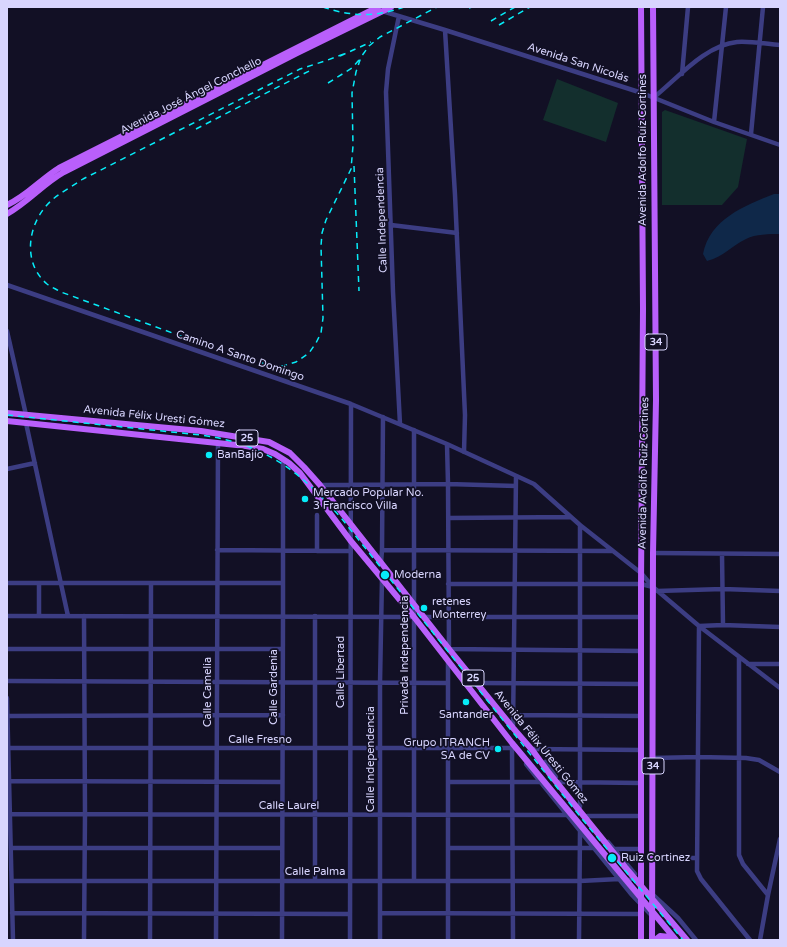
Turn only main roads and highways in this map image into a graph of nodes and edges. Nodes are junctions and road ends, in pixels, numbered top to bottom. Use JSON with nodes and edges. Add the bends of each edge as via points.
{"nodes":[{"id":1,"x":391,"y":7,"type":"edge"},
{"id":2,"x":641,"y":7,"type":"edge"},
{"id":3,"x":653,"y":7,"type":"edge"},
{"id":4,"x":375,"y":9,"type":"edge"},
{"id":5,"x":7,"y":205,"type":"edge"},
{"id":6,"x":7,"y":214,"type":"edge"},
{"id":7,"x":7,"y":413,"type":"edge"},
{"id":8,"x":7,"y":421,"type":"edge"},
{"id":9,"x":673,"y":939,"type":"edge"},
{"id":10,"x":641,"y":940,"type":"edge"},
{"id":11,"x":653,"y":940,"type":"edge"},
{"id":12,"x":687,"y":940,"type":"edge"}],
"edges":[{"from":1,"to":4,"type":"main road","name":"Avenida José Ángel Conchello"},
{"from":2,"to":10,"type":"main road","name":"Avenida Adolfo Ruíz Cortines","number":"34"},
{"from":3,"to":11,"type":"main road","name":"Avenida Adolfo Ruíz Cortines","number":"34","via":[[656,400],[653,553]]},
{"from":4,"to":5,"type":"main road","name":"Avenida José Ángel Conchello","via":[[59,168]]},
{"from":4,"to":6,"type":"main road","name":"Avenida José Ángel Conchello","via":[[296,53],[58,175]]},
{"from":7,"to":12,"type":"main road","name":"Avenida Félix Uresti Gómez","number":"25","via":[[194,430],[269,442],[296,458],[620,861]]},
{"from":8,"to":9,"type":"main road","name":"Avenida Félix Uresti Gómez","number":"25","via":[[256,448],[269,451],[282,459],[300,473],[512,746],[520,752]]},
{"from":9,"to":11,"type":"main road","via":[[660,936]]}]}
